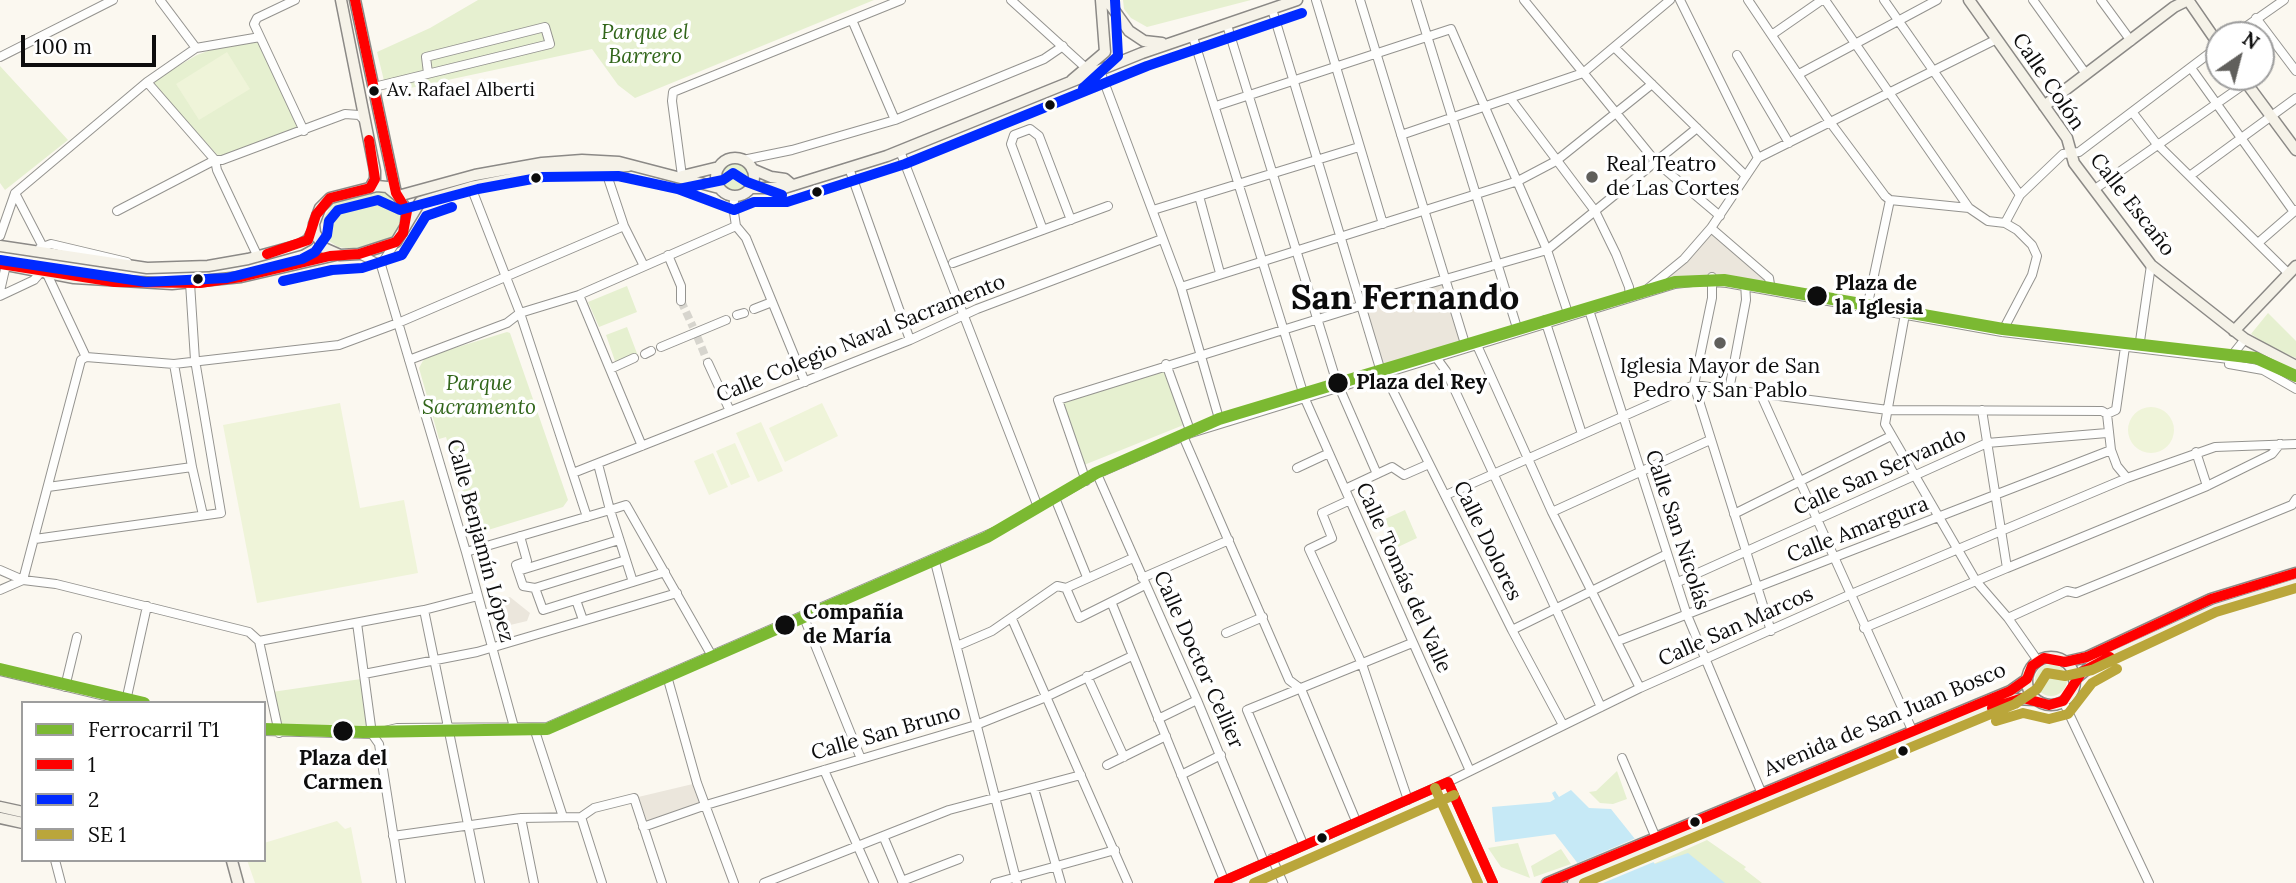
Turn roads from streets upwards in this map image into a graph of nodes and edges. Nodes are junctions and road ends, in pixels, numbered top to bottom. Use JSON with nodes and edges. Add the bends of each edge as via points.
{"nodes":[{"id":1,"x":113,"y":0,"type":"edge"},
{"id":2,"x":160,"y":0,"type":"edge"},
{"id":3,"x":295,"y":0,"type":"edge"},
{"id":4,"x":341,"y":0,"type":"edge"},
{"id":5,"x":355,"y":0,"type":"edge"},
{"id":6,"x":901,"y":0,"type":"edge"},
{"id":7,"x":1011,"y":0,"type":"edge"},
{"id":8,"x":1101,"y":0,"type":"edge"},
{"id":9,"x":1107,"y":0,"type":"edge"},
{"id":10,"x":1297,"y":0,"type":"edge"},
{"id":11,"x":1316,"y":0,"type":"edge"},
{"id":12,"x":1360,"y":0,"type":"edge"},
{"id":13,"x":1416,"y":0,"type":"edge"},
{"id":14,"x":1524,"y":0,"type":"edge"},
{"id":15,"x":1670,"y":0,"type":"edge"},
{"id":16,"x":1681,"y":0,"type":"edge"},
{"id":17,"x":1748,"y":0,"type":"edge"},
{"id":18,"x":1824,"y":0,"type":"edge"},
{"id":19,"x":1884,"y":0,"type":"edge"},
{"id":20,"x":1937,"y":0,"type":"edge"},
{"id":21,"x":1969,"y":0,"type":"edge"},
{"id":22,"x":2033,"y":0,"type":"edge"},
{"id":23,"x":2101,"y":0,"type":"edge"},
{"id":24,"x":2188,"y":0,"type":"edge"},
{"id":25,"x":2284,"y":0,"type":"edge"},
{"id":26,"x":2171,"y":4,"type":"edge"},
{"id":27,"x":1272,"y":9,"type":"junction"},
{"id":28,"x":2256,"y":18,"type":"junction"},
{"id":29,"x":852,"y":19,"type":"junction"},
{"id":30,"x":2252,"y":21,"type":"edge"},
{"id":31,"x":1899,"y":22,"type":"junction"},
{"id":32,"x":1227,"y":25,"type":"junction"},
{"id":33,"x":2205,"y":25,"type":"edge"},
{"id":34,"x":1773,"y":34,"type":"junction"},
{"id":35,"x":260,"y":37,"type":"junction"},
{"id":36,"x":1193,"y":37,"type":"junction"},
{"id":37,"x":1427,"y":37,"type":"junction"},
{"id":38,"x":1997,"y":39,"type":"junction"},
{"id":39,"x":2131,"y":41,"type":"junction"},
{"id":40,"x":1172,"y":44,"type":"junction"},
{"id":41,"x":1854,"y":44,"type":"junction"},
{"id":42,"x":1063,"y":46,"type":"junction"},
{"id":43,"x":1614,"y":47,"type":"junction"},
{"id":44,"x":196,"y":48,"type":"junction"},
{"id":45,"x":1376,"y":53,"type":"junction"},
{"id":46,"x":1737,"y":55,"type":"dead end"},
{"id":47,"x":0,"y":57,"type":"edge"},
{"id":48,"x":2205,"y":57,"type":"edge"},
{"id":49,"x":1334,"y":66,"type":"junction"},
{"id":50,"x":1086,"y":68,"type":"junction"},
{"id":51,"x":2191,"y":68,"type":"junction"},
{"id":52,"x":1100,"y":71,"type":"junction"},
{"id":53,"x":1934,"y":71,"type":"junction"},
{"id":54,"x":2296,"y":71,"type":"edge"},
{"id":55,"x":428,"y":73,"type":"junction"},
{"id":56,"x":1583,"y":73,"type":"junction"},
{"id":57,"x":1799,"y":74,"type":"junction"},
{"id":58,"x":2086,"y":74,"type":"junction"},
{"id":59,"x":1072,"y":80,"type":"junction"},
{"id":60,"x":147,"y":82,"type":"junction"},
{"id":61,"x":1293,"y":82,"type":"junction"},
{"id":62,"x":1652,"y":84,"type":"junction"},
{"id":63,"x":374,"y":87,"type":"junction"},
{"id":64,"x":2230,"y":91,"type":"edge"},
{"id":65,"x":2252,"y":91,"type":"edge"},
{"id":66,"x":1248,"y":94,"type":"junction"},
{"id":67,"x":1887,"y":94,"type":"junction"},
{"id":68,"x":2296,"y":98,"type":"edge"},
{"id":69,"x":1510,"y":99,"type":"junction"},
{"id":70,"x":2214,"y":103,"type":"junction"},
{"id":71,"x":1216,"y":106,"type":"junction"},
{"id":72,"x":2044,"y":106,"type":"junction"},
{"id":73,"x":1485,"y":108,"type":"junction"},
{"id":74,"x":1616,"y":113,"type":"junction"},
{"id":75,"x":2133,"y":113,"type":"junction"},
{"id":76,"x":2271,"y":116,"type":"junction"},
{"id":77,"x":1452,"y":119,"type":"junction"},
{"id":78,"x":895,"y":120,"type":"junction"},
{"id":79,"x":365,"y":121,"type":"junction"},
{"id":80,"x":1830,"y":122,"type":"junction"},
{"id":81,"x":1697,"y":128,"type":"junction"},
{"id":82,"x":304,"y":131,"type":"junction"},
{"id":83,"x":1401,"y":135,"type":"junction"},
{"id":84,"x":2240,"y":139,"type":"junction"},
{"id":85,"x":1789,"y":143,"type":"junction"},
{"id":86,"x":2156,"y":143,"type":"junction"},
{"id":87,"x":1359,"y":147,"type":"junction"},
{"id":88,"x":2069,"y":150,"type":"junction"},
{"id":89,"x":2296,"y":150,"type":"edge"},
{"id":90,"x":900,"y":151,"type":"junction"},
{"id":91,"x":1758,"y":158,"type":"junction"},
{"id":92,"x":215,"y":160,"type":"junction"},
{"id":93,"x":743,"y":160,"type":"junction"},
{"id":94,"x":1318,"y":160,"type":"junction"},
{"id":95,"x":1556,"y":161,"type":"junction"},
{"id":96,"x":1656,"y":162,"type":"junction"},
{"id":97,"x":628,"y":166,"type":"junction"},
{"id":98,"x":719,"y":167,"type":"junction"},
{"id":99,"x":849,"y":168,"type":"junction"},
{"id":100,"x":605,"y":169,"type":"junction"},
{"id":101,"x":752,"y":169,"type":"junction"},
{"id":102,"x":1274,"y":174,"type":"junction"},
{"id":103,"x":2191,"y":175,"type":"junction"},
{"id":104,"x":682,"y":176,"type":"junction"},
{"id":105,"x":1746,"y":176,"type":"junction"},
{"id":106,"x":1518,"y":181,"type":"junction"},
{"id":107,"x":791,"y":184,"type":"junction"},
{"id":108,"x":1241,"y":184,"type":"junction"},
{"id":109,"x":471,"y":187,"type":"junction"},
{"id":110,"x":370,"y":188,"type":"junction"},
{"id":111,"x":719,"y":188,"type":"junction"},
{"id":112,"x":751,"y":188,"type":"junction"},
{"id":113,"x":2095,"y":189,"type":"junction"},
{"id":114,"x":15,"y":193,"type":"junction"},
{"id":115,"x":397,"y":194,"type":"junction"},
{"id":116,"x":2020,"y":195,"type":"junction"},
{"id":117,"x":735,"y":196,"type":"junction"},
{"id":118,"x":1476,"y":196,"type":"junction"},
{"id":119,"x":1199,"y":197,"type":"junction"},
{"id":120,"x":1890,"y":200,"type":"junction"},
{"id":121,"x":1108,"y":206,"type":"dead end"},
{"id":122,"x":1969,"y":208,"type":"junction"},
{"id":123,"x":1153,"y":210,"type":"junction"},
{"id":124,"x":1426,"y":210,"type":"junction"},
{"id":125,"x":117,"y":211,"type":"dead end"},
{"id":126,"x":1595,"y":211,"type":"junction"},
{"id":127,"x":2295,"y":211,"type":"edge"},
{"id":128,"x":1720,"y":216,"type":"junction"},
{"id":129,"x":1071,"y":220,"type":"junction"},
{"id":130,"x":406,"y":223,"type":"junction"},
{"id":131,"x":1383,"y":223,"type":"junction"},
{"id":132,"x":2005,"y":223,"type":"junction"},
{"id":133,"x":624,"y":226,"type":"junction"},
{"id":134,"x":736,"y":226,"type":"junction"},
{"id":135,"x":314,"y":229,"type":"junction"},
{"id":136,"x":1711,"y":229,"type":"junction"},
{"id":137,"x":1043,"y":230,"type":"junction"},
{"id":138,"x":0,"y":236,"type":"edge"},
{"id":139,"x":1340,"y":238,"type":"junction"},
{"id":140,"x":1162,"y":239,"type":"junction"},
{"id":141,"x":396,"y":242,"type":"junction"},
{"id":142,"x":2258,"y":243,"type":"junction"},
{"id":143,"x":0,"y":246,"type":"edge"},
{"id":144,"x":43,"y":247,"type":"junction"},
{"id":145,"x":1296,"y":250,"type":"junction"},
{"id":146,"x":1547,"y":250,"type":"junction"},
{"id":147,"x":32,"y":253,"type":"junction"},
{"id":148,"x":359,"y":254,"type":"junction"},
{"id":149,"x":340,"y":255,"type":"junction"},
{"id":150,"x":668,"y":255,"type":"junction"},
{"id":151,"x":258,"y":257,"type":"junction"},
{"id":152,"x":1263,"y":260,"type":"junction"},
{"id":153,"x":953,"y":263,"type":"dead end"},
{"id":154,"x":1497,"y":263,"type":"junction"},
{"id":155,"x":3,"y":265,"type":"edge"},
{"id":156,"x":381,"y":265,"type":"junction"},
{"id":157,"x":2151,"y":265,"type":"junction"},
{"id":158,"x":644,"y":266,"type":"junction"},
{"id":159,"x":147,"y":268,"type":"junction"},
{"id":160,"x":2292,"y":270,"type":"edge"},
{"id":161,"x":44,"y":273,"type":"junction"},
{"id":162,"x":1220,"y":274,"type":"junction"},
{"id":163,"x":66,"y":277,"type":"junction"},
{"id":164,"x":508,"y":277,"type":"junction"},
{"id":165,"x":1712,"y":279,"type":"junction"},
{"id":166,"x":1446,"y":280,"type":"junction"},
{"id":167,"x":190,"y":283,"type":"junction"},
{"id":168,"x":1745,"y":284,"type":"junction"},
{"id":169,"x":1181,"y":287,"type":"junction"},
{"id":170,"x":0,"y":290,"type":"edge"},
{"id":171,"x":58,"y":291,"type":"junction"},
{"id":172,"x":1771,"y":291,"type":"junction"},
{"id":173,"x":1642,"y":293,"type":"junction"},
{"id":174,"x":579,"y":295,"type":"junction"},
{"id":175,"x":0,"y":296,"type":"edge"},
{"id":176,"x":1630,"y":297,"type":"junction"},
{"id":177,"x":681,"y":298,"type":"tunnel mouth"},
{"id":178,"x":772,"y":302,"type":"junction"},
{"id":179,"x":1361,"y":305,"type":"junction"},
{"id":180,"x":1867,"y":308,"type":"junction"},
{"id":181,"x":754,"y":309,"type":"dead end"},
{"id":182,"x":1589,"y":310,"type":"junction"},
{"id":183,"x":520,"y":313,"type":"junction"},
{"id":184,"x":1905,"y":314,"type":"junction"},
{"id":185,"x":1569,"y":316,"type":"junction"},
{"id":186,"x":963,"y":317,"type":"junction"},
{"id":187,"x":1317,"y":318,"type":"junction"},
{"id":188,"x":726,"y":320,"type":"dead end"},
{"id":189,"x":1545,"y":322,"type":"junction"},
{"id":190,"x":398,"y":324,"type":"junction"},
{"id":191,"x":1284,"y":330,"type":"junction"},
{"id":192,"x":1518,"y":331,"type":"junction"},
{"id":193,"x":2234,"y":331,"type":"junction"},
{"id":194,"x":2002,"y":332,"type":"junction"},
{"id":195,"x":2245,"y":339,"type":"junction"},
{"id":196,"x":910,"y":341,"type":"junction"},
{"id":197,"x":1476,"y":343,"type":"junction"},
{"id":198,"x":1466,"y":346,"type":"junction"},
{"id":199,"x":661,"y":347,"type":"dead end"},
{"id":200,"x":2125,"y":347,"type":"junction"},
{"id":201,"x":2139,"y":348,"type":"junction"},
{"id":202,"x":1199,"y":355,"type":"junction"},
{"id":203,"x":1435,"y":356,"type":"junction"},
{"id":204,"x":86,"y":357,"type":"junction"},
{"id":205,"x":634,"y":358,"type":"dead end"},
{"id":206,"x":2225,"y":358,"type":"junction"},
{"id":207,"x":195,"y":360,"type":"junction"},
{"id":208,"x":409,"y":360,"type":"junction"},
{"id":209,"x":709,"y":364,"type":"tunnel mouth"},
{"id":210,"x":1166,"y":364,"type":"junction"},
{"id":211,"x":174,"y":365,"type":"junction"},
{"id":212,"x":2296,"y":366,"type":"edge"},
{"id":213,"x":610,"y":369,"type":"junction"},
{"id":214,"x":1381,"y":372,"type":"junction"},
{"id":215,"x":805,"y":382,"type":"junction"},
{"id":216,"x":1694,"y":385,"type":"junction"},
{"id":217,"x":1338,"y":386,"type":"junction"},
{"id":218,"x":2296,"y":389,"type":"edge"},
{"id":219,"x":1729,"y":390,"type":"junction"},
{"id":220,"x":1761,"y":396,"type":"junction"},
{"id":221,"x":1304,"y":398,"type":"junction"},
{"id":222,"x":1888,"y":410,"type":"junction"},
{"id":223,"x":1982,"y":410,"type":"junction"},
{"id":224,"x":730,"y":411,"type":"junction"},
{"id":225,"x":2107,"y":414,"type":"junction"},
{"id":226,"x":1622,"y":417,"type":"junction"},
{"id":227,"x":1220,"y":422,"type":"junction"},
{"id":228,"x":2107,"y":433,"type":"junction"},
{"id":229,"x":1582,"y":434,"type":"junction"},
{"id":230,"x":1187,"y":435,"type":"junction"},
{"id":231,"x":1891,"y":436,"type":"junction"},
{"id":232,"x":1710,"y":440,"type":"junction"},
{"id":233,"x":1987,"y":443,"type":"junction"},
{"id":234,"x":2280,"y":444,"type":"junction"},
{"id":235,"x":2296,"y":444,"type":"edge"},
{"id":236,"x":642,"y":446,"type":"junction"},
{"id":237,"x":2111,"y":450,"type":"junction"},
{"id":238,"x":2196,"y":452,"type":"junction"},
{"id":239,"x":1327,"y":454,"type":"junction"},
{"id":240,"x":1527,"y":457,"type":"junction"},
{"id":241,"x":598,"y":464,"type":"junction"},
{"id":242,"x":1429,"y":464,"type":"junction"},
{"id":243,"x":192,"y":467,"type":"junction"},
{"id":244,"x":1297,"y":468,"type":"dead end"},
{"id":245,"x":1640,"y":472,"type":"junction"},
{"id":246,"x":573,"y":473,"type":"junction"},
{"id":247,"x":1097,"y":474,"type":"junction"},
{"id":248,"x":1377,"y":474,"type":"junction"},
{"id":249,"x":1491,"y":474,"type":"junction"},
{"id":250,"x":1915,"y":476,"type":"junction"},
{"id":251,"x":2127,"y":478,"type":"junction"},
{"id":252,"x":1800,"y":480,"type":"junction"},
{"id":253,"x":1086,"y":481,"type":"junction"},
{"id":254,"x":2207,"y":486,"type":"junction"},
{"id":255,"x":48,"y":487,"type":"junction"},
{"id":256,"x":1345,"y":489,"type":"junction"},
{"id":257,"x":1446,"y":495,"type":"junction"},
{"id":258,"x":1994,"y":496,"type":"junction"},
{"id":259,"x":1055,"y":498,"type":"junction"},
{"id":260,"x":2296,"y":499,"type":"edge"},
{"id":261,"x":1350,"y":500,"type":"junction"},
{"id":262,"x":1038,"y":507,"type":"junction"},
{"id":263,"x":610,"y":510,"type":"junction"},
{"id":264,"x":1552,"y":512,"type":"junction"},
{"id":265,"x":1734,"y":514,"type":"junction"},
{"id":266,"x":203,"y":515,"type":"junction"},
{"id":267,"x":587,"y":517,"type":"junction"},
{"id":268,"x":1939,"y":518,"type":"junction"},
{"id":269,"x":1818,"y":520,"type":"junction"},
{"id":270,"x":2000,"y":532,"type":"junction"},
{"id":271,"x":520,"y":536,"type":"junction"},
{"id":272,"x":35,"y":539,"type":"junction"},
{"id":273,"x":619,"y":540,"type":"junction"},
{"id":274,"x":1229,"y":540,"type":"junction"},
{"id":275,"x":1957,"y":550,"type":"junction"},
{"id":276,"x":466,"y":552,"type":"junction"},
{"id":277,"x":1744,"y":552,"type":"junction"},
{"id":278,"x":1667,"y":554,"type":"junction"},
{"id":279,"x":934,"y":558,"type":"junction"},
{"id":280,"x":1133,"y":558,"type":"junction"},
{"id":281,"x":1834,"y":558,"type":"junction"},
{"id":282,"x":625,"y":560,"type":"junction"},
{"id":283,"x":2007,"y":568,"type":"junction"},
{"id":284,"x":0,"y":570,"type":"edge"},
{"id":285,"x":518,"y":571,"type":"junction"},
{"id":286,"x":665,"y":572,"type":"junction"},
{"id":287,"x":2296,"y":573,"type":"edge"},
{"id":288,"x":1087,"y":577,"type":"junction"},
{"id":289,"x":23,"y":580,"type":"junction"},
{"id":290,"x":1976,"y":581,"type":"junction"},
{"id":291,"x":633,"y":582,"type":"junction"},
{"id":292,"x":1143,"y":582,"type":"junction"},
{"id":293,"x":1678,"y":582,"type":"junction"},
{"id":294,"x":2296,"y":584,"type":"edge"},
{"id":295,"x":1756,"y":587,"type":"junction"},
{"id":296,"x":535,"y":588,"type":"junction"},
{"id":297,"x":1066,"y":588,"type":"junction"},
{"id":298,"x":0,"y":590,"type":"edge"},
{"id":299,"x":1590,"y":591,"type":"junction"},
{"id":300,"x":677,"y":593,"type":"junction"},
{"id":301,"x":1849,"y":595,"type":"junction"},
{"id":302,"x":478,"y":596,"type":"junction"},
{"id":303,"x":576,"y":600,"type":"junction"},
{"id":304,"x":1112,"y":604,"type":"junction"},
{"id":305,"x":147,"y":606,"type":"junction"},
{"id":306,"x":1556,"y":608,"type":"junction"},
{"id":307,"x":424,"y":610,"type":"junction"},
{"id":308,"x":803,"y":615,"type":"junction"},
{"id":309,"x":1687,"y":615,"type":"junction"},
{"id":310,"x":1263,"y":617,"type":"junction"},
{"id":311,"x":2008,"y":618,"type":"junction"},
{"id":312,"x":1012,"y":619,"type":"junction"},
{"id":313,"x":583,"y":620,"type":"junction"},
{"id":314,"x":357,"y":623,"type":"junction"},
{"id":315,"x":1864,"y":628,"type":"junction"},
{"id":316,"x":1512,"y":630,"type":"junction"},
{"id":317,"x":1772,"y":631,"type":"junction"},
{"id":318,"x":1226,"y":633,"type":"dead end"},
{"id":319,"x":77,"y":637,"type":"dead end"},
{"id":320,"x":259,"y":641,"type":"junction"},
{"id":321,"x":1618,"y":641,"type":"junction"},
{"id":322,"x":1412,"y":643,"type":"junction"},
{"id":323,"x":957,"y":646,"type":"junction"},
{"id":324,"x":491,"y":648,"type":"junction"},
{"id":325,"x":712,"y":656,"type":"junction"},
{"id":326,"x":1132,"y":656,"type":"junction"},
{"id":327,"x":434,"y":660,"type":"junction"},
{"id":328,"x":2038,"y":661,"type":"junction"},
{"id":329,"x":1704,"y":662,"type":"junction"},
{"id":330,"x":2065,"y":662,"type":"junction"},
{"id":331,"x":1362,"y":664,"type":"junction"},
{"id":332,"x":0,"y":671,"type":"edge"},
{"id":333,"x":364,"y":674,"type":"junction"},
{"id":334,"x":667,"y":676,"type":"junction"},
{"id":335,"x":1087,"y":676,"type":"junction"},
{"id":336,"x":2027,"y":679,"type":"junction"},
{"id":337,"x":2074,"y":680,"type":"junction"},
{"id":338,"x":65,"y":687,"type":"junction"},
{"id":339,"x":1640,"y":688,"type":"junction"},
{"id":340,"x":1301,"y":690,"type":"junction"},
{"id":341,"x":1046,"y":697,"type":"junction"},
{"id":342,"x":1197,"y":700,"type":"junction"},
{"id":343,"x":2036,"y":700,"type":"junction"},
{"id":344,"x":126,"y":701,"type":"edge"},
{"id":345,"x":130,"y":701,"type":"edge"},
{"id":346,"x":2063,"y":701,"type":"junction"},
{"id":347,"x":1601,"y":707,"type":"junction"},
{"id":348,"x":1158,"y":719,"type":"junction"},
{"id":349,"x":976,"y":724,"type":"junction"},
{"id":350,"x":1563,"y":725,"type":"junction"},
{"id":351,"x":514,"y":727,"type":"junction"},
{"id":352,"x":534,"y":728,"type":"junction"},
{"id":353,"x":451,"y":729,"type":"junction"},
{"id":354,"x":266,"y":731,"type":"edge"},
{"id":355,"x":1913,"y":732,"type":"junction"},
{"id":356,"x":279,"y":733,"type":"junction"},
{"id":357,"x":372,"y":734,"type":"junction"},
{"id":358,"x":1166,"y":736,"type":"junction"},
{"id":359,"x":1221,"y":755,"type":"junction"},
{"id":360,"x":1124,"y":757,"type":"junction"},
{"id":361,"x":1622,"y":758,"type":"dead end"},
{"id":362,"x":861,"y":759,"type":"junction"},
{"id":363,"x":1107,"y":765,"type":"dead end"},
{"id":364,"x":824,"y":769,"type":"junction"},
{"id":365,"x":1470,"y":772,"type":"junction"},
{"id":366,"x":1081,"y":775,"type":"junction"},
{"id":367,"x":1181,"y":775,"type":"junction"},
{"id":368,"x":1448,"y":782,"type":"junction"},
{"id":369,"x":1034,"y":789,"type":"junction"},
{"id":370,"x":1762,"y":794,"type":"junction"},
{"id":371,"x":996,"y":798,"type":"junction"},
{"id":372,"x":1408,"y":800,"type":"junction"},
{"id":373,"x":706,"y":805,"type":"junction"},
{"id":374,"x":0,"y":807,"type":"edge"},
{"id":375,"x":21,"y":812,"type":"edge"},
{"id":376,"x":563,"y":817,"type":"junction"},
{"id":377,"x":581,"y":817,"type":"junction"},
{"id":378,"x":0,"y":818,"type":"edge"},
{"id":379,"x":521,"y":818,"type":"junction"},
{"id":380,"x":1356,"y":821,"type":"junction"},
{"id":381,"x":21,"y":823,"type":"edge"},
{"id":382,"x":468,"y":824,"type":"junction"},
{"id":383,"x":643,"y":827,"type":"junction"},
{"id":384,"x":393,"y":836,"type":"junction"},
{"id":385,"x":884,"y":838,"type":"junction"},
{"id":386,"x":1656,"y":838,"type":"junction"},
{"id":387,"x":1303,"y":844,"type":"junction"},
{"id":388,"x":860,"y":847,"type":"junction"},
{"id":389,"x":1645,"y":848,"type":"junction"},
{"id":390,"x":1115,"y":850,"type":"junction"},
{"id":391,"x":959,"y":859,"type":"dead end"},
{"id":392,"x":1268,"y":860,"type":"junction"},
{"id":393,"x":56,"y":862,"type":"edge"},
{"id":394,"x":232,"y":862,"type":"edge"},
{"id":395,"x":232,"y":862,"type":"edge"},
{"id":396,"x":1056,"y":868,"type":"junction"},
{"id":397,"x":1583,"y":874,"type":"junction"},
{"id":398,"x":1017,"y":881,"type":"edge"},
{"id":399,"x":903,"y":882,"type":"edge"},
{"id":400,"x":1222,"y":882,"type":"edge"},
{"id":401,"x":61,"y":883,"type":"edge"},
{"id":402,"x":230,"y":883,"type":"edge"},
{"id":403,"x":237,"y":883,"type":"edge"},
{"id":404,"x":401,"y":883,"type":"edge"},
{"id":405,"x":480,"y":883,"type":"edge"},
{"id":406,"x":534,"y":883,"type":"edge"},
{"id":407,"x":602,"y":883,"type":"edge"},
{"id":408,"x":662,"y":883,"type":"edge"},
{"id":409,"x":734,"y":883,"type":"edge"},
{"id":410,"x":764,"y":883,"type":"edge"},
{"id":411,"x":874,"y":883,"type":"edge"},
{"id":412,"x":995,"y":883,"type":"edge"},
{"id":413,"x":1061,"y":883,"type":"edge"},
{"id":414,"x":1129,"y":883,"type":"edge"},
{"id":415,"x":1283,"y":883,"type":"edge"},
{"id":416,"x":1493,"y":883,"type":"edge"},
{"id":417,"x":1547,"y":883,"type":"edge"},
{"id":418,"x":1573,"y":883,"type":"edge"},
{"id":419,"x":2149,"y":883,"type":"edge"}],
"edges":[{"from":1,"to":47,"type":"street"},
{"from":2,"to":44,"type":"street"},
{"from":3,"to":35,"type":"street","via":[[257,18],[254,24]]},
{"from":4,"to":79,"type":"street"},
{"from":5,"to":63,"type":"street"},
{"from":6,"to":29,"type":"street"},
{"from":7,"to":42,"type":"street"},
{"from":8,"to":50,"type":"street","via":[[1106,48]]},
{"from":9,"to":40,"type":"street","via":[[1136,36],[1151,43]]},
{"from":10,"to":27,"type":"street"},
{"from":11,"to":49,"type":"street"},
{"from":12,"to":45,"type":"street"},
{"from":13,"to":37,"type":"street"},
{"from":14,"to":56,"type":"street"},
{"from":15,"to":43,"type":"street"},
{"from":16,"to":91,"type":"street"},
{"from":17,"to":34,"type":"street"},
{"from":18,"to":34,"type":"street"},
{"from":18,"to":41,"type":"street"},
{"from":19,"to":31,"type":"street"},
{"from":20,"to":31,"type":"street"},
{"from":21,"to":38,"type":"street","name":"Calle Colón"},
{"from":22,"to":58,"type":"street"},
{"from":23,"to":39,"type":"street"},
{"from":24,"to":26,"type":"street"},
{"from":24,"to":33,"type":"street"},
{"from":25,"to":28,"type":"street"},
{"from":26,"to":39,"type":"street"},
{"from":27,"to":32,"type":"street"},
{"from":27,"to":61,"type":"street","name":"Calle Dolores"},
{"from":28,"to":30,"type":"street"},
{"from":28,"to":54,"type":"street"},
{"from":29,"to":78,"type":"street"},
{"from":29,"to":104,"type":"street","via":[[673,92]]},
{"from":31,"to":41,"type":"street"},
{"from":31,"to":53,"type":"street"},
{"from":32,"to":36,"type":"street"},
{"from":32,"to":66,"type":"street"},
{"from":34,"to":57,"type":"street"},
{"from":35,"to":44,"type":"street"},
{"from":35,"to":82,"type":"street"},
{"from":36,"to":40,"type":"street"},
{"from":36,"to":71,"type":"street","name":"Calle Tomás del Valle"},
{"from":37,"to":45,"type":"street"},
{"from":37,"to":73,"type":"street","via":[[1451,29]]},
{"from":37,"to":77,"type":"street"},
{"from":38,"to":53,"type":"street"},
{"from":38,"to":72,"type":"street","name":"Calle Colón"},
{"from":39,"to":58,"type":"street"},
{"from":40,"to":52,"type":"street"},
{"from":41,"to":57,"type":"street"},
{"from":41,"to":67,"type":"street"},
{"from":42,"to":50,"type":"street"},
{"from":42,"to":78,"type":"street","via":[[1044,59]]},
{"from":43,"to":56,"type":"street"},
{"from":43,"to":62,"type":"street"},
{"from":44,"to":60,"type":"street"},
{"from":45,"to":49,"type":"street"},
{"from":45,"to":83,"type":"street"},
{"from":46,"to":85,"type":"street"},
{"from":48,"to":51,"type":"street"},
{"from":49,"to":61,"type":"street"},
{"from":49,"to":87,"type":"street"},
{"from":50,"to":59,"type":"street"},
{"from":51,"to":70,"type":"street"},
{"from":51,"to":75,"type":"street"},
{"from":52,"to":59,"type":"street"},
{"from":52,"to":123,"type":"street"},
{"from":53,"to":67,"type":"street"},
{"from":53,"to":116,"type":"street"},
{"from":55,"to":55,"type":"street","via":[[550,44],[545,27],[426,57]]},
{"from":55,"to":63,"type":"street"},
{"from":56,"to":69,"type":"street"},
{"from":56,"to":74,"type":"street"},
{"from":57,"to":80,"type":"street"},
{"from":58,"to":72,"type":"street"},
{"from":59,"to":90,"type":"street"},
{"from":60,"to":92,"type":"street"},
{"from":60,"to":114,"type":"street"},
{"from":61,"to":66,"type":"street"},
{"from":61,"to":94,"type":"street","name":"Calle Dolores"},
{"from":62,"to":74,"type":"street"},
{"from":62,"to":81,"type":"street"},
{"from":63,"to":115,"type":"street"},
{"from":64,"to":70,"type":"street"},
{"from":65,"to":76,"type":"street"},
{"from":66,"to":71,"type":"street"},
{"from":66,"to":102,"type":"street"},
{"from":67,"to":80,"type":"street"},
{"from":67,"to":122,"type":"street"},
{"from":68,"to":76,"type":"street"},
{"from":69,"to":73,"type":"street"},
{"from":69,"to":95,"type":"street"},
{"from":70,"to":84,"type":"street"},
{"from":70,"to":86,"type":"street"},
{"from":71,"to":108,"type":"street","name":"Calle Tomás del Valle"},
{"from":72,"to":88,"type":"street","name":"Calle Colón","via":[[2067,138]]},
{"from":73,"to":77,"type":"street"},
{"from":73,"to":106,"type":"street"},
{"from":74,"to":95,"type":"street"},
{"from":74,"to":96,"type":"street"},
{"from":75,"to":86,"type":"street"},
{"from":75,"to":88,"type":"street","via":[[2079,152]]},
{"from":76,"to":84,"type":"street"},
{"from":76,"to":89,"type":"street"},
{"from":77,"to":83,"type":"street"},
{"from":77,"to":118,"type":"street"},
{"from":78,"to":93,"type":"street"},
{"from":79,"to":82,"type":"street","via":[[359,115],[345,114]]},
{"from":79,"to":110,"type":"street","via":[[375,171]]},
{"from":80,"to":85,"type":"street"},
{"from":80,"to":120,"type":"street"},
{"from":81,"to":96,"type":"street"},
{"from":81,"to":105,"type":"street"},
{"from":82,"to":92,"type":"street"},
{"from":83,"to":124,"type":"street"},
{"from":84,"to":103,"type":"street"},
{"from":84,"to":127,"type":"street"},
{"from":85,"to":91,"type":"street"},
{"from":86,"to":103,"type":"street"},
{"from":86,"to":113,"type":"street"},
{"from":87,"to":94,"type":"street"},
{"from":87,"to":131,"type":"street"},
{"from":88,"to":113,"type":"street","name":"Calle Escaño"},
{"from":88,"to":116,"type":"street"},
{"from":90,"to":99,"type":"street"},
{"from":90,"to":186,"type":"street"},
{"from":91,"to":105,"type":"street"},
{"from":92,"to":125,"type":"street"},
{"from":92,"to":151,"type":"street"},
{"from":93,"to":98,"type":"street","via":[[732,159]]},
{"from":93,"to":101,"type":"street"},
{"from":94,"to":102,"type":"street"},
{"from":94,"to":139,"type":"street","name":"Calle Dolores"},
{"from":95,"to":106,"type":"street"},
{"from":95,"to":126,"type":"street"},
{"from":96,"to":126,"type":"street"},
{"from":96,"to":128,"type":"street"},
{"from":97,"to":100,"type":"street"},
{"from":97,"to":104,"type":"street"},
{"from":97,"to":115,"type":"street","via":[[582,160],[542,163]]},
{"from":98,"to":104,"type":"street"},
{"from":98,"to":111,"type":"street"},
{"from":99,"to":107,"type":"street"},
{"from":99,"to":196,"type":"street"},
{"from":100,"to":109,"type":"street","via":[[541,173]]},
{"from":100,"to":133,"type":"street"},
{"from":101,"to":107,"type":"street"},
{"from":101,"to":112,"type":"street"},
{"from":102,"to":108,"type":"street"},
{"from":102,"to":145,"type":"street"},
{"from":103,"to":142,"type":"street"},
{"from":104,"to":111,"type":"street"},
{"from":105,"to":128,"type":"street"},
{"from":106,"to":118,"type":"street"},
{"from":106,"to":146,"type":"street"},
{"from":107,"to":112,"type":"street"},
{"from":108,"to":119,"type":"street"},
{"from":108,"to":152,"type":"street","name":"Calle Tomás del Valle"},
{"from":109,"to":130,"type":"street","via":[[420,202]]},
{"from":109,"to":164,"type":"street"},
{"from":110,"to":115,"type":"street","via":[[382,186]]},
{"from":110,"to":135,"type":"street","via":[[330,198],[316,215]]},
{"from":111,"to":117,"type":"street"},
{"from":112,"to":117,"type":"street"},
{"from":113,"to":157,"type":"street","name":"Calle Escaño"},
{"from":114,"to":138,"type":"street"},
{"from":114,"to":144,"type":"street"},
{"from":115,"to":130,"type":"street","via":[[407,211]]},
{"from":116,"to":132,"type":"street"},
{"from":117,"to":134,"type":"street"},
{"from":118,"to":124,"type":"street"},
{"from":118,"to":154,"type":"street"},
{"from":119,"to":123,"type":"street"},
{"from":119,"to":162,"type":"street"},
{"from":120,"to":122,"type":"street"},
{"from":120,"to":180,"type":"street"},
{"from":121,"to":129,"type":"street"},
{"from":122,"to":132,"type":"street","via":[[1988,221]]},
{"from":123,"to":140,"type":"street"},
{"from":124,"to":131,"type":"street"},
{"from":124,"to":166,"type":"street"},
{"from":126,"to":146,"type":"street"},
{"from":126,"to":176,"type":"street"},
{"from":127,"to":142,"type":"street"},
{"from":128,"to":136,"type":"street"},
{"from":129,"to":137,"type":"street"},
{"from":129,"to":137,"type":"street","via":[[1039,136],[1030,129],[1014,135],[1011,144]]},
{"from":130,"to":141,"type":"street"},
{"from":131,"to":139,"type":"street"},
{"from":132,"to":194,"type":"street","via":[[2032,245],[2038,256]]},
{"from":133,"to":158,"type":"street"},
{"from":133,"to":164,"type":"street"},
{"from":134,"to":150,"type":"street"},
{"from":134,"to":178,"type":"street","via":[[746,238]]},
{"from":135,"to":149,"type":"street","via":[[324,248]]},
{"from":135,"to":151,"type":"street","via":[[299,245]]},
{"from":136,"to":172,"type":"street","via":[[1769,278]]},
{"from":136,"to":173,"type":"street","via":[[1677,266]]},
{"from":137,"to":153,"type":"street"},
{"from":139,"to":145,"type":"street"},
{"from":139,"to":179,"type":"street","name":"Calle Dolores"},
{"from":140,"to":169,"type":"street"},
{"from":140,"to":186,"type":"street","name":"Calle Colegio Naval Sacramento"},
{"from":141,"to":148,"type":"street"},
{"from":141,"to":156,"type":"street"},
{"from":142,"to":160,"type":"street"},
{"from":143,"to":147,"type":"street"},
{"from":144,"to":147,"type":"street"},
{"from":144,"to":159,"type":"street","via":[[51,244]]},
{"from":145,"to":152,"type":"street"},
{"from":145,"to":187,"type":"street"},
{"from":146,"to":154,"type":"street"},
{"from":146,"to":185,"type":"street"},
{"from":147,"to":159,"type":"street"},
{"from":148,"to":149,"type":"street"},
{"from":148,"to":156,"type":"street"},
{"from":149,"to":167,"type":"street"},
{"from":150,"to":158,"type":"street"},
{"from":150,"to":177,"type":"street"},
{"from":151,"to":159,"type":"street","via":[[216,265]]},
{"from":152,"to":162,"type":"street"},
{"from":152,"to":191,"type":"street","name":"Calle Tomás del Valle"},
{"from":154,"to":166,"type":"street"},
{"from":154,"to":192,"type":"street"},
{"from":155,"to":161,"type":"street"},
{"from":155,"to":170,"type":"street"},
{"from":156,"to":190,"type":"street","name":"Calle Benjamín López"},
{"from":157,"to":193,"type":"street","name":"Calle Escaño"},
{"from":157,"to":201,"type":"street"},
{"from":158,"to":174,"type":"street"},
{"from":160,"to":193,"type":"street"},
{"from":161,"to":163,"type":"street"},
{"from":161,"to":171,"type":"street"},
{"from":161,"to":175,"type":"street"},
{"from":162,"to":169,"type":"street"},
{"from":163,"to":167,"type":"street"},
{"from":163,"to":171,"type":"street"},
{"from":164,"to":183,"type":"street"},
{"from":164,"to":190,"type":"street"},
{"from":165,"to":168,"type":"street"},
{"from":165,"to":173,"type":"street"},
{"from":165,"to":216,"type":"street"},
{"from":166,"to":179,"type":"street"},
{"from":166,"to":198,"type":"street"},
{"from":167,"to":207,"type":"street"},
{"from":168,"to":172,"type":"street"},
{"from":168,"to":219,"type":"street"},
{"from":169,"to":202,"type":"street"},
{"from":171,"to":204,"type":"street"},
{"from":172,"to":180,"type":"street"},
{"from":173,"to":176,"type":"street"},
{"from":174,"to":183,"type":"street"},
{"from":174,"to":213,"type":"street"},
{"from":176,"to":182,"type":"street"},
{"from":178,"to":181,"type":"street"},
{"from":178,"to":215,"type":"street"},
{"from":179,"to":187,"type":"street"},
{"from":179,"to":214,"type":"street","name":"Calle Dolores"},
{"from":180,"to":184,"type":"street"},
{"from":182,"to":185,"type":"street"},
{"from":182,"to":226,"type":"street","name":"Calle San Nicolás"},
{"from":183,"to":208,"type":"street","via":[[507,323]]},
{"from":183,"to":246,"type":"street"},
{"from":184,"to":194,"type":"street"},
{"from":184,"to":222,"type":"street"},
{"from":185,"to":189,"type":"street"},
{"from":186,"to":196,"type":"street","name":"Calle Colegio Naval Sacramento"},
{"from":186,"to":262,"type":"street"},
{"from":187,"to":191,"type":"street"},
{"from":187,"to":217,"type":"street"},
{"from":188,"to":199,"type":"street"},
{"from":189,"to":192,"type":"street"},
{"from":189,"to":229,"type":"street"},
{"from":190,"to":207,"type":"street","via":[[324,348]]},
{"from":190,"to":208,"type":"street","name":"Calle Benjamín López"},
{"from":191,"to":202,"type":"street"},
{"from":191,"to":221,"type":"street","name":"Calle Tomás del Valle"},
{"from":192,"to":197,"type":"street"},
{"from":193,"to":195,"type":"street","name":"Calle Escaño"},
{"from":194,"to":200,"type":"street"},
{"from":195,"to":206,"type":"street"},
{"from":195,"to":212,"type":"street","name":"Calle Escaño"},
{"from":196,"to":215,"type":"street","name":"Calle Colegio Naval Sacramento"},
{"from":197,"to":198,"type":"street"},
{"from":197,"to":240,"type":"street"},
{"from":198,"to":203,"type":"street"},
{"from":200,"to":201,"type":"street"},
{"from":200,"to":225,"type":"street","via":[[2116,410]]},
{"from":201,"to":206,"type":"street"},
{"from":202,"to":210,"type":"street"},
{"from":202,"to":227,"type":"street"},
{"from":203,"to":214,"type":"street"},
{"from":203,"to":249,"type":"street","via":[[1446,371]]},
{"from":204,"to":211,"type":"street"},
{"from":204,"to":255,"type":"street","via":[[81,360]]},
{"from":205,"to":213,"type":"street"},
{"from":206,"to":218,"type":"street","via":[[2229,364],[2263,370]]},
{"from":207,"to":211,"type":"street"},
{"from":207,"to":266,"type":"street","via":[[221,513]]},
{"from":208,"to":276,"type":"street","name":"Calle Benjamín López"},
{"from":209,"to":224,"type":"street"},
{"from":210,"to":230,"type":"street"},
{"from":210,"to":253,"type":"street","via":[[1058,400]]},
{"from":211,"to":243,"type":"street"},
{"from":213,"to":236,"type":"street"},
{"from":214,"to":217,"type":"street"},
{"from":214,"to":242,"type":"street","name":"Calle Dolores"},
{"from":215,"to":224,"type":"street","name":"Calle Colegio Naval Sacramento"},
{"from":216,"to":219,"type":"street"},
{"from":216,"to":226,"type":"street"},
{"from":216,"to":232,"type":"street"},
{"from":217,"to":221,"type":"street"},
{"from":217,"to":248,"type":"street"},
{"from":219,"to":220,"type":"street"},
{"from":220,"to":222,"type":"street"},
{"from":220,"to":252,"type":"street"},
{"from":221,"to":227,"type":"street"},
{"from":221,"to":239,"type":"street","name":"Calle Tomás del Valle"},
{"from":222,"to":223,"type":"street"},
{"from":222,"to":231,"type":"street","via":[[1885,424]]},
{"from":223,"to":225,"type":"street"},
{"from":223,"to":233,"type":"street"},
{"from":224,"to":236,"type":"street","name":"Calle Colegio Naval Sacramento"},
{"from":225,"to":228,"type":"street"},
{"from":226,"to":229,"type":"street"},
{"from":226,"to":245,"type":"street","name":"Calle San Nicolás"},
{"from":227,"to":230,"type":"street"},
{"from":228,"to":233,"type":"street","name":"Calle San Servando"},
{"from":228,"to":237,"type":"street"},
{"from":229,"to":240,"type":"street"},
{"from":230,"to":247,"type":"street"},
{"from":230,"to":274,"type":"street"},
{"from":231,"to":250,"type":"street"},
{"from":231,"to":252,"type":"street"},
{"from":232,"to":245,"type":"street"},
{"from":232,"to":265,"type":"street"},
{"from":233,"to":250,"type":"street","name":"Calle San Servando"},
{"from":233,"to":258,"type":"street"},
{"from":234,"to":235,"type":"street","name":"Calle San Marcos"},
{"from":234,"to":238,"type":"street","name":"Calle San Marcos"},
{"from":234,"to":254,"type":"street","via":[[2272,454]]},
{"from":236,"to":241,"type":"street","name":"Calle Colegio Naval Sacramento"},
{"from":237,"to":251,"type":"street"},
{"from":237,"to":258,"type":"street","name":"Calle Amargura"},
{"from":238,"to":251,"type":"street","name":"Calle San Marcos"},
{"from":238,"to":254,"type":"street"},
{"from":239,"to":244,"type":"street"},
{"from":239,"to":256,"type":"street","name":"Calle Tomás del Valle"},
{"from":240,"to":249,"type":"street"},
{"from":240,"to":264,"type":"street"},
{"from":241,"to":246,"type":"street","name":"Calle Colegio Naval Sacramento"},
{"from":241,"to":263,"type":"street"},
{"from":242,"to":248,"type":"street","via":[[1404,475],[1392,467]]},
{"from":242,"to":257,"type":"street","name":"Calle Dolores"},
{"from":243,"to":255,"type":"street"},
{"from":243,"to":266,"type":"street"},
{"from":245,"to":264,"type":"street"},
{"from":245,"to":278,"type":"street","name":"Calle San Nicolás"},
{"from":246,"to":267,"type":"street"},
{"from":247,"to":253,"type":"street"},
{"from":247,"to":280,"type":"street","name":"Calle Doctor Cellier"},
{"from":248,"to":256,"type":"street"},
{"from":249,"to":257,"type":"street"},
{"from":249,"to":306,"type":"street"},
{"from":250,"to":268,"type":"street"},
{"from":250,"to":269,"type":"street","name":"Calle San Servando"},
{"from":251,"to":270,"type":"street","name":"Calle San Marcos"},
{"from":252,"to":265,"type":"street"},
{"from":252,"to":269,"type":"street"},
{"from":253,"to":259,"type":"street"},
{"from":254,"to":283,"type":"street"},
{"from":255,"to":272,"type":"street"},
{"from":256,"to":261,"type":"street","name":"Calle Tomás del Valle"},
{"from":257,"to":316,"type":"street","name":"Calle Dolores"},
{"from":258,"to":268,"type":"street","name":"Calle Amargura"},
{"from":258,"to":270,"type":"street"},
{"from":259,"to":262,"type":"street"},
{"from":259,"to":288,"type":"street"},
{"from":260,"to":311,"type":"street","via":[[2292,505]]},
{"from":261,"to":322,"type":"street","name":"Calle Tomás del Valle"},
{"from":261,"to":331,"type":"street","via":[[1322,513],[1332,538],[1309,549]]},
{"from":262,"to":279,"type":"street"},
{"from":263,"to":267,"type":"street"},
{"from":263,"to":273,"type":"street"},
{"from":263,"to":286,"type":"street","via":[[626,505]]},
{"from":264,"to":299,"type":"street"},
{"from":265,"to":277,"type":"street"},
{"from":266,"to":272,"type":"street"},
{"from":267,"to":271,"type":"street"},
{"from":268,"to":275,"type":"street"},
{"from":268,"to":281,"type":"street","name":"Calle Amargura"},
{"from":269,"to":277,"type":"street","name":"Calle San Servando"},
{"from":269,"to":281,"type":"street"},
{"from":270,"to":275,"type":"street","name":"Calle San Marcos"},
{"from":270,"to":283,"type":"street"},
{"from":271,"to":276,"type":"street"},
{"from":271,"to":285,"type":"street","via":[[527,561],[516,565]]},
{"from":272,"to":289,"type":"street"},
{"from":273,"to":282,"type":"street"},
{"from":273,"to":285,"type":"street"},
{"from":274,"to":292,"type":"street"},
{"from":274,"to":310,"type":"street"},
{"from":275,"to":290,"type":"street"},
{"from":275,"to":301,"type":"street","name":"Calle San Marcos"},
{"from":276,"to":302,"type":"street","name":"Calle Benjamín López"},
{"from":277,"to":293,"type":"street","name":"Calle San Servando"},
{"from":277,"to":295,"type":"street"},
{"from":278,"to":293,"type":"street","name":"Calle San Nicolás"},
{"from":278,"to":299,"type":"street"},
{"from":279,"to":308,"type":"street"},
{"from":279,"to":323,"type":"street"},
{"from":280,"to":288,"type":"street"},
{"from":280,"to":292,"type":"street","name":"Calle Doctor Cellier"},
{"from":281,"to":295,"type":"street","name":"Calle Amargura"},
{"from":281,"to":301,"type":"street"},
{"from":282,"to":291,"type":"street"},
{"from":282,"to":296,"type":"street"},
{"from":283,"to":290,"type":"street"},
{"from":284,"to":289,"type":"street"},
{"from":285,"to":296,"type":"street","via":[[523,586]]},
{"from":286,"to":291,"type":"street"},
{"from":286,"to":300,"type":"street"},
{"from":287,"to":330,"type":"street","via":[[2211,599],[2087,657]]},
{"from":288,"to":297,"type":"street"},
{"from":289,"to":298,"type":"street"},
{"from":289,"to":305,"type":"street"},
{"from":290,"to":311,"type":"street"},
{"from":290,"to":315,"type":"street"},
{"from":291,"to":303,"type":"street"},
{"from":292,"to":304,"type":"street"},
{"from":292,"to":342,"type":"street","name":"Calle Doctor Cellier"},
{"from":293,"to":309,"type":"street","name":"Calle San Nicolás"},
{"from":294,"to":337,"type":"street","via":[[2191,620],[2091,666]]},
{"from":295,"to":309,"type":"street","name":"Calle Amargura"},
{"from":295,"to":317,"type":"street"},
{"from":296,"to":303,"type":"street","via":[[542,610]]},
{"from":297,"to":304,"type":"street","via":[[1079,618]]},
{"from":297,"to":312,"type":"street","via":[[1057,586]]},
{"from":299,"to":306,"type":"street"},
{"from":299,"to":321,"type":"street"},
{"from":300,"to":313,"type":"street"},
{"from":300,"to":325,"type":"street"},
{"from":301,"to":315,"type":"street"},
{"from":301,"to":317,"type":"street","name":"Calle San Marcos"},
{"from":302,"to":307,"type":"street"},
{"from":302,"to":324,"type":"street","name":"Calle Benjamín López"},
{"from":303,"to":313,"type":"street"},
{"from":304,"to":326,"type":"street"},
{"from":305,"to":320,"type":"street","via":[[249,632]]},
{"from":305,"to":345,"type":"street"},
{"from":306,"to":316,"type":"street"},
{"from":306,"to":347,"type":"street"},
{"from":307,"to":314,"type":"street"},
{"from":307,"to":327,"type":"street"},
{"from":308,"to":325,"type":"street"},
{"from":308,"to":362,"type":"street"},
{"from":309,"to":321,"type":"street","name":"Calle Amargura"},
{"from":309,"to":329,"type":"street","name":"Calle San Nicolás"},
{"from":310,"to":318,"type":"street"},
{"from":310,"to":340,"type":"street","via":[[1289,680]]},
{"from":311,"to":328,"type":"street"},
{"from":312,"to":323,"type":"street"},
{"from":312,"to":341,"type":"street"},
{"from":313,"to":324,"type":"street"},
{"from":314,"to":320,"type":"street"},
{"from":314,"to":333,"type":"street"},
{"from":315,"to":355,"type":"street"},
{"from":316,"to":350,"type":"street","name":"Calle Dolores"},
{"from":317,"to":329,"type":"street","name":"Calle San Marcos"},
{"from":319,"to":338,"type":"street"},
{"from":320,"to":356,"type":"street"},
{"from":321,"to":339,"type":"street"},
{"from":322,"to":331,"type":"street"},
{"from":322,"to":365,"type":"street","name":"Calle Tomás del Valle"},
{"from":323,"to":349,"type":"street"},
{"from":324,"to":327,"type":"street"},
{"from":324,"to":351,"type":"street","name":"Calle Benjamín López"},
{"from":325,"to":334,"type":"street"},
{"from":326,"to":335,"type":"street","name":"Calle San Bruno"},
{"from":326,"to":348,"type":"street"},
{"from":327,"to":333,"type":"street"},
{"from":327,"to":353,"type":"street"},
{"from":328,"to":330,"type":"street","via":[[2052,657]]},
{"from":328,"to":336,"type":"street"},
{"from":329,"to":339,"type":"street","name":"Calle San Marcos"},
{"from":329,"to":370,"type":"street","name":"Calle San Nicolás"},
{"from":330,"to":337,"type":"street"},
{"from":331,"to":340,"type":"street"},
{"from":331,"to":372,"type":"street"},
{"from":332,"to":338,"type":"street"},
{"from":333,"to":357,"type":"street"},
{"from":334,"to":352,"type":"street","via":[[547,727]]},
{"from":334,"to":373,"type":"street"},
{"from":335,"to":341,"type":"street","name":"Calle San Bruno"},
{"from":335,"to":360,"type":"street"},
{"from":336,"to":343,"type":"street"},
{"from":336,"to":355,"type":"street","name":"Avenida de San Juan Bosco","via":[[2010,691]]},
{"from":337,"to":346,"type":"street","via":[[2072,692]]},
{"from":338,"to":344,"type":"street"},
{"from":339,"to":347,"type":"street","name":"Calle San Marcos"},
{"from":340,"to":380,"type":"street"},
{"from":340,"to":387,"type":"street","via":[[1247,710]]},
{"from":341,"to":349,"type":"street","name":"Calle San Bruno"},
{"from":341,"to":366,"type":"street"},
{"from":342,"to":348,"type":"street"},
{"from":342,"to":359,"type":"street","name":"Calle Doctor Cellier"},
{"from":343,"to":346,"type":"street","via":[[2049,705]]},
{"from":343,"to":389,"type":"street","name":"Avenida de San Juan Bosco","via":[[2014,699]]},
{"from":346,"to":419,"type":"street"},
{"from":347,"to":350,"type":"street","name":"Calle San Marcos"},
{"from":348,"to":358,"type":"street"},
{"from":349,"to":362,"type":"street","name":"Calle San Bruno"},
{"from":349,"to":371,"type":"street"},
{"from":350,"to":365,"type":"street","name":"Calle San Marcos"},
{"from":351,"to":352,"type":"street"},
{"from":351,"to":353,"type":"street"},
{"from":352,"to":376,"type":"street"},
{"from":353,"to":357,"type":"street","via":[[397,728]]},
{"from":353,"to":382,"type":"street"},
{"from":354,"to":356,"type":"street"},
{"from":355,"to":370,"type":"street","name":"Avenida de San Juan Bosco"},
{"from":356,"to":357,"type":"street"},
{"from":357,"to":384,"type":"street","via":[[379,744]]},
{"from":358,"to":360,"type":"street"},
{"from":358,"to":367,"type":"street"},
{"from":359,"to":367,"type":"street"},
{"from":359,"to":392,"type":"street","name":"Calle Doctor Cellier"},
{"from":360,"to":363,"type":"street"},
{"from":361,"to":386,"type":"street"},
{"from":362,"to":364,"type":"street","name":"Calle San Bruno"},
{"from":364,"to":373,"type":"street","name":"Calle San Bruno"},
{"from":364,"to":388,"type":"street"},
{"from":365,"to":368,"type":"street","name":"Calle San Marcos"},
{"from":366,"to":369,"type":"street"},
{"from":366,"to":390,"type":"street"},
{"from":367,"to":400,"type":"street"},
{"from":368,"to":372,"type":"street","name":"Calle San Marcos"},
{"from":368,"to":416,"type":"street"},
{"from":369,"to":371,"type":"street"},
{"from":369,"to":396,"type":"street"},
{"from":370,"to":386,"type":"street","name":"Avenida de San Juan Bosco"},
{"from":371,"to":385,"type":"street","via":[[949,810]]},
{"from":371,"to":398,"type":"street"},
{"from":372,"to":380,"type":"street","name":"Calle San Marcos"},
{"from":373,"to":383,"type":"street","name":"Calle San Bruno"},
{"from":373,"to":409,"type":"street"},
{"from":374,"to":375,"type":"street"},
{"from":376,"to":377,"type":"street"},
{"from":376,"to":379,"type":"street"},
{"from":377,"to":383,"type":"street","via":[[594,808],[634,799]]},
{"from":377,"to":407,"type":"street"},
{"from":378,"to":381,"type":"street"},
{"from":379,"to":382,"type":"street"},
{"from":379,"to":406,"type":"street"},
{"from":380,"to":387,"type":"street","name":"Calle San Marcos"},
{"from":382,"to":384,"type":"street"},
{"from":382,"to":405,"type":"street"},
{"from":383,"to":408,"type":"street"},
{"from":384,"to":404,"type":"street"},
{"from":385,"to":388,"type":"street"},
{"from":385,"to":399,"type":"street"},
{"from":386,"to":389,"type":"street","name":"Avenida de San Juan Bosco"},
{"from":387,"to":392,"type":"street","name":"Calle San Marcos"},
{"from":388,"to":410,"type":"street"},
{"from":388,"to":411,"type":"street"},
{"from":389,"to":397,"type":"street"},
{"from":390,"to":396,"type":"street"},
{"from":390,"to":414,"type":"street"},
{"from":391,"to":399,"type":"street"},
{"from":392,"to":400,"type":"street","name":"Calle San Marcos"},
{"from":392,"to":415,"type":"street","name":"Calle Doctor Cellier"},
{"from":393,"to":401,"type":"street"},
{"from":394,"to":402,"type":"street"},
{"from":395,"to":403,"type":"street"},
{"from":396,"to":398,"type":"street"},
{"from":396,"to":413,"type":"street"},
{"from":397,"to":417,"type":"street"},
{"from":397,"to":418,"type":"street"},
{"from":398,"to":412,"type":"street"}]}
